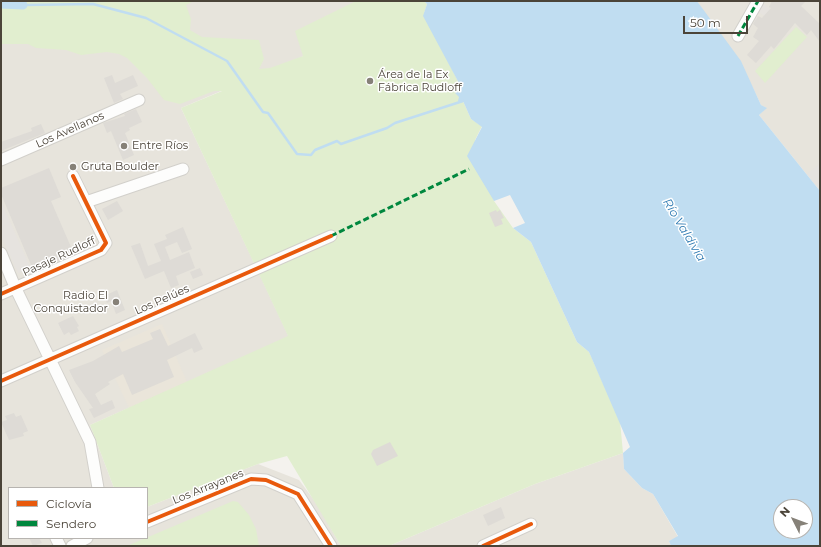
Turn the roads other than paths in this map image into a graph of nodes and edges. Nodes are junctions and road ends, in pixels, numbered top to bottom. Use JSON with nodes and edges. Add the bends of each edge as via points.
{"nodes":[{"id":1,"x":758,"y":1,"type":"edge"},
{"id":2,"x":738,"y":36,"type":"dead end"},
{"id":3,"x":139,"y":100,"type":"dead end"},
{"id":4,"x":1,"y":160,"type":"edge"},
{"id":5,"x":183,"y":169,"type":"dead end"},
{"id":6,"x":73,"y":176,"type":"dead end"},
{"id":7,"x":86,"y":202,"type":"junction"},
{"id":8,"x":330,"y":236,"type":"dead end"},
{"id":9,"x":1,"y":253,"type":"edge"},
{"id":10,"x":15,"y":287,"type":"junction"},
{"id":11,"x":1,"y":294,"type":"edge"},
{"id":12,"x":50,"y":359,"type":"junction"},
{"id":13,"x":1,"y":381,"type":"edge"},
{"id":14,"x":98,"y":487,"type":"edge"},
{"id":15,"x":148,"y":522,"type":"edge"},
{"id":16,"x":531,"y":524,"type":"dead end"},
{"id":17,"x":85,"y":539,"type":"edge"},
{"id":18,"x":72,"y":546,"type":"edge"},
{"id":19,"x":331,"y":546,"type":"edge"},
{"id":20,"x":483,"y":546,"type":"edge"}],
"edges":[{"from":1,"to":2,"type":"street"},
{"from":3,"to":4,"type":"street","name":"Los Avellanos"},
{"from":5,"to":7,"type":"street"},
{"from":6,"to":7,"type":"street","name":"Pasaje Rudloff"},
{"from":7,"to":10,"type":"street","name":"Pasaje Rudloff","via":[[106,243],[101,250]]},
{"from":8,"to":12,"type":"street","name":"Los Pelúes"},
{"from":9,"to":10,"type":"street"},
{"from":10,"to":11,"type":"street"},
{"from":10,"to":12,"type":"street"},
{"from":12,"to":13,"type":"street","name":"Los Pelúes"},
{"from":12,"to":14,"type":"street","via":[[90,442]]},
{"from":15,"to":19,"type":"street","name":"Los Arrayanes","via":[[251,479],[266,480],[298,494]]},
{"from":16,"to":20,"type":"street"},
{"from":17,"to":18,"type":"street"}]}
